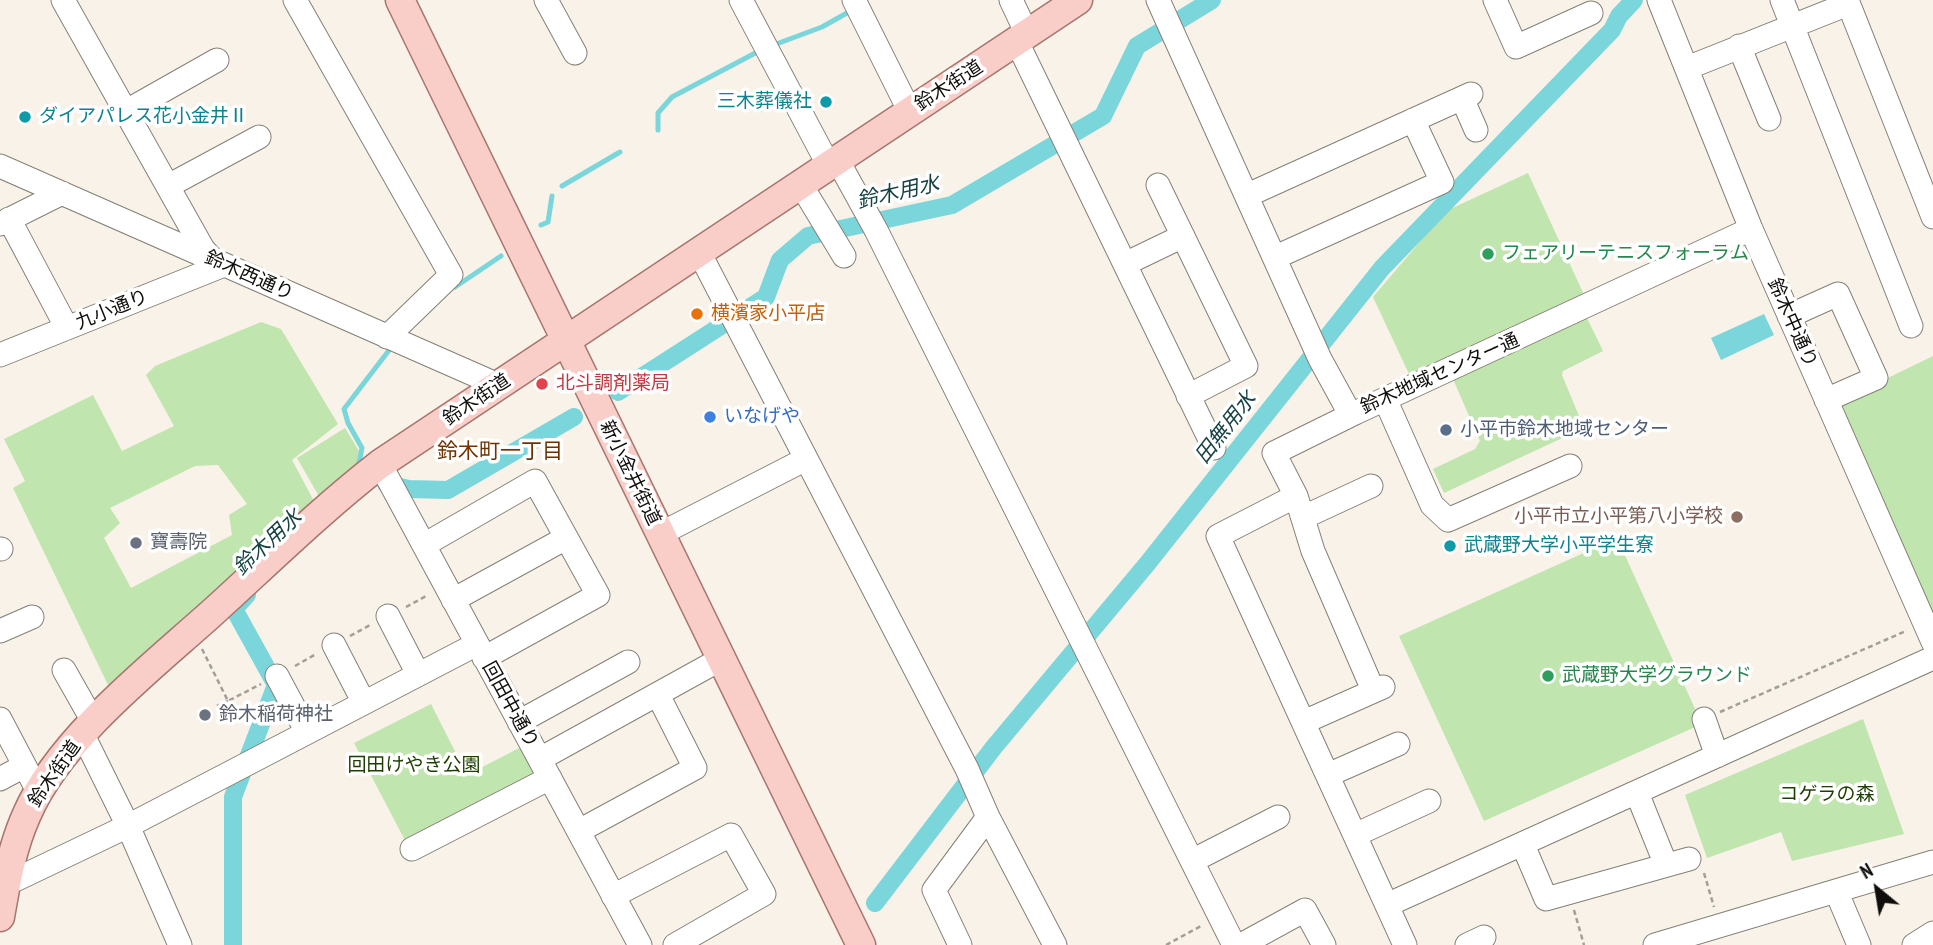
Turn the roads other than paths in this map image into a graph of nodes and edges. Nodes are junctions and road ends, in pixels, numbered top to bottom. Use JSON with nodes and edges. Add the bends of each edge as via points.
{"nodes":[{"id":1,"x":63,"y":0,"type":"edge"},
{"id":2,"x":295,"y":0,"type":"edge"},
{"id":3,"x":400,"y":0,"type":"edge"},
{"id":4,"x":546,"y":0,"type":"edge"},
{"id":5,"x":741,"y":0,"type":"edge"},
{"id":6,"x":854,"y":0,"type":"edge"},
{"id":7,"x":1010,"y":0,"type":"edge"},
{"id":8,"x":1078,"y":0,"type":"edge"},
{"id":9,"x":1495,"y":0,"type":"edge"},
{"id":10,"x":1782,"y":0,"type":"edge"},
{"id":11,"x":1847,"y":2,"type":"edge"},
{"id":12,"x":1667,"y":3,"type":"edge"},
{"id":13,"x":1592,"y":15,"type":"edge"},
{"id":14,"x":1166,"y":17,"type":"edge"},
{"id":15,"x":1794,"y":27,"type":"junction"},
{"id":16,"x":1022,"y":38,"type":"junction"},
{"id":17,"x":1740,"y":46,"type":"junction"},
{"id":18,"x":575,"y":53,"type":"dead end"},
{"id":19,"x":217,"y":60,"type":"dead end"},
{"id":20,"x":1686,"y":68,"type":"junction"},
{"id":21,"x":125,"y":112,"type":"junction"},
{"id":22,"x":910,"y":112,"type":"junction"},
{"id":23,"x":1769,"y":119,"type":"dead end"},
{"id":24,"x":1413,"y":120,"type":"junction"},
{"id":25,"x":1476,"y":130,"type":"dead end"},
{"id":26,"x":259,"y":137,"type":"dead end"},
{"id":27,"x":834,"y":164,"type":"junction"},
{"id":28,"x":0,"y":166,"type":"edge"},
{"id":29,"x":170,"y":185,"type":"junction"},
{"id":30,"x":801,"y":185,"type":"junction"},
{"id":31,"x":1158,"y":186,"type":"dead end"},
{"id":32,"x":62,"y":192,"type":"junction"},
{"id":33,"x":1248,"y":195,"type":"junction"},
{"id":34,"x":1933,"y":217,"type":"edge"},
{"id":35,"x":4,"y":221,"type":"edge"},
{"id":36,"x":1751,"y":229,"type":"junction"},
{"id":37,"x":1183,"y":236,"type":"junction"},
{"id":38,"x":699,"y":252,"type":"junction"},
{"id":39,"x":844,"y":256,"type":"dead end"},
{"id":40,"x":1276,"y":257,"type":"junction"},
{"id":41,"x":219,"y":262,"type":"junction"},
{"id":42,"x":1125,"y":264,"type":"junction"},
{"id":43,"x":1789,"y":316,"type":"junction"},
{"id":44,"x":1911,"y":326,"type":"dead end"},
{"id":45,"x":67,"y":328,"type":"junction"},
{"id":46,"x":387,"y":337,"type":"junction"},
{"id":47,"x":565,"y":341,"type":"junction"},
{"id":48,"x":2,"y":349,"type":"edge"},
{"id":49,"x":498,"y":385,"type":"junction"},
{"id":50,"x":1188,"y":396,"type":"junction"},
{"id":51,"x":1385,"y":399,"type":"junction"},
{"id":52,"x":1826,"y":400,"type":"junction"},
{"id":53,"x":1355,"y":413,"type":"junction"},
{"id":54,"x":1213,"y":448,"type":"dead end"},
{"id":55,"x":806,"y":459,"type":"junction"},
{"id":56,"x":1570,"y":467,"type":"dead end"},
{"id":57,"x":388,"y":479,"type":"junction"},
{"id":58,"x":1371,"y":486,"type":"dead end"},
{"id":59,"x":1300,"y":506,"type":"junction"},
{"id":60,"x":660,"y":534,"type":"junction"},
{"id":61,"x":566,"y":538,"type":"junction"},
{"id":62,"x":424,"y":545,"type":"junction"},
{"id":63,"x":449,"y":593,"type":"junction"},
{"id":64,"x":388,"y":615,"type":"road end"},
{"id":65,"x":32,"y":617,"type":"dead end"},
{"id":66,"x":0,"y":631,"type":"edge"},
{"id":67,"x":1929,"y":633,"type":"edge"},
{"id":68,"x":334,"y":645,"type":"road end"},
{"id":69,"x":480,"y":651,"type":"junction"},
{"id":70,"x":1933,"y":658,"type":"edge"},
{"id":71,"x":722,"y":659,"type":"junction"},
{"id":72,"x":628,"y":662,"type":"dead end"},
{"id":73,"x":64,"y":670,"type":"dead end"},
{"id":74,"x":418,"y":674,"type":"junction"},
{"id":75,"x":273,"y":677,"type":"road end"},
{"id":76,"x":658,"y":695,"type":"junction"},
{"id":77,"x":364,"y":702,"type":"junction"},
{"id":78,"x":0,"y":719,"type":"edge"},
{"id":79,"x":1704,"y":719,"type":"road end"},
{"id":80,"x":519,"y":722,"type":"junction"},
{"id":81,"x":1304,"y":722,"type":"junction"},
{"id":82,"x":89,"y":729,"type":"junction"},
{"id":83,"x":307,"y":732,"type":"junction"},
{"id":84,"x":1398,"y":744,"type":"dead end"},
{"id":85,"x":1717,"y":756,"type":"junction"},
{"id":86,"x":24,"y":766,"type":"junction"},
{"id":87,"x":545,"y":768,"type":"junction"},
{"id":88,"x":1328,"y":775,"type":"junction"},
{"id":89,"x":0,"y":779,"type":"edge"},
{"id":90,"x":39,"y":793,"type":"junction"},
{"id":91,"x":1637,"y":793,"type":"junction"},
{"id":92,"x":1429,"y":801,"type":"dead end"},
{"id":93,"x":988,"y":817,"type":"junction"},
{"id":94,"x":1278,"y":817,"type":"dead end"},
{"id":95,"x":128,"y":825,"type":"junction"},
{"id":96,"x":579,"y":831,"type":"junction"},
{"id":97,"x":1355,"y":835,"type":"junction"},
{"id":98,"x":1523,"y":845,"type":"junction"},
{"id":99,"x":412,"y":849,"type":"dead end"},
{"id":100,"x":1689,"y":859,"type":"road end"},
{"id":101,"x":1192,"y":861,"type":"junction"},
{"id":102,"x":1933,"y":862,"type":"edge"},
{"id":103,"x":1667,"y":865,"type":"junction"},
{"id":104,"x":4,"y":874,"type":"edge"},
{"id":105,"x":1837,"y":893,"type":"junction"},
{"id":106,"x":614,"y":896,"type":"junction"},
{"id":107,"x":1387,"y":905,"type":"junction"},
{"id":108,"x":0,"y":917,"type":"edge"},
{"id":109,"x":1933,"y":933,"type":"edge"},
{"id":110,"x":856,"y":942,"type":"edge"},
{"id":111,"x":180,"y":945,"type":"edge"},
{"id":112,"x":640,"y":945,"type":"edge"},
{"id":113,"x":676,"y":945,"type":"edge"},
{"id":114,"x":960,"y":945,"type":"edge"},
{"id":115,"x":1055,"y":945,"type":"edge"},
{"id":116,"x":1234,"y":945,"type":"edge"},
{"id":117,"x":1241,"y":945,"type":"edge"},
{"id":118,"x":1324,"y":945,"type":"edge"},
{"id":119,"x":1405,"y":945,"type":"edge"},
{"id":120,"x":1655,"y":945,"type":"edge"},
{"id":121,"x":1859,"y":945,"type":"edge"},
{"id":122,"x":1914,"y":945,"type":"edge"}],
"edges":[{"from":1,"to":21,"type":"street"},
{"from":2,"to":46,"type":"street","via":[[452,275]]},
{"from":3,"to":47,"type":"main road","name":"新小金井街道"},
{"from":4,"to":18,"type":"street"},
{"from":5,"to":27,"type":"street"},
{"from":6,"to":22,"type":"street"},
{"from":7,"to":16,"type":"street"},
{"from":8,"to":16,"type":"main road","name":"鈴木街道"},
{"from":9,"to":13,"type":"street","via":[[1516,47]]},
{"from":10,"to":15,"type":"street"},
{"from":11,"to":15,"type":"street"},
{"from":11,"to":34,"type":"street"},
{"from":12,"to":20,"type":"street","name":"鈴木中通り"},
{"from":14,"to":33,"type":"street","name":"鈴木地域センター通"},
{"from":15,"to":17,"type":"street"},
{"from":15,"to":44,"type":"street"},
{"from":16,"to":22,"type":"main road","name":"鈴木街道"},
{"from":16,"to":42,"type":"street","via":[[1062,138]]},
{"from":17,"to":20,"type":"street"},
{"from":17,"to":23,"type":"street"},
{"from":19,"to":21,"type":"street"},
{"from":20,"to":36,"type":"street","name":"鈴木中通り"},
{"from":21,"to":29,"type":"street"},
{"from":22,"to":27,"type":"main road","name":"鈴木街道"},
{"from":24,"to":25,"type":"street","via":[[1466,96]]},
{"from":24,"to":33,"type":"street"},
{"from":24,"to":40,"type":"street","via":[[1442,182]]},
{"from":26,"to":29,"type":"street"},
{"from":27,"to":30,"type":"main road","name":"鈴木街道"},
{"from":27,"to":101,"type":"street","via":[[872,223]]},
{"from":28,"to":32,"type":"street","name":"鈴木西通り"},
{"from":29,"to":41,"type":"street","via":[[203,249]]},
{"from":30,"to":38,"type":"main road","name":"鈴木街道"},
{"from":30,"to":39,"type":"street"},
{"from":31,"to":37,"type":"street"},
{"from":32,"to":35,"type":"street"},
{"from":32,"to":41,"type":"street","name":"鈴木西通り"},
{"from":33,"to":40,"type":"street","name":"鈴木地域センター通"},
{"from":35,"to":45,"type":"street"},
{"from":36,"to":43,"type":"street","name":"鈴木中通り"},
{"from":36,"to":51,"type":"street","name":"鈴木地域センター通"},
{"from":37,"to":42,"type":"street"},
{"from":37,"to":50,"type":"street","via":[[1246,366]]},
{"from":38,"to":47,"type":"main road","name":"鈴木街道"},
{"from":38,"to":55,"type":"street"},
{"from":40,"to":53,"type":"street","name":"鈴木地域センター通","via":[[1345,408]]},
{"from":41,"to":45,"type":"street","name":"九小通り"},
{"from":41,"to":46,"type":"street","name":"鈴木西通り"},
{"from":42,"to":50,"type":"street"},
{"from":43,"to":52,"type":"street","name":"鈴木中通り"},
{"from":43,"to":52,"type":"street","via":[[1838,294],[1877,378]]},
{"from":45,"to":48,"type":"street","name":"九小通り"},
{"from":46,"to":49,"type":"street","name":"鈴木西通り"},
{"from":47,"to":49,"type":"main road","name":"鈴木街道"},
{"from":47,"to":60,"type":"main road","name":"新小金井街道"},
{"from":49,"to":57,"type":"main road","name":"鈴木街道"},
{"from":50,"to":54,"type":"street"},
{"from":51,"to":53,"type":"street","name":"鈴木地域センター通"},
{"from":51,"to":56,"type":"street","via":[[1432,506],[1448,520]]},
{"from":52,"to":67,"type":"street","name":"鈴木中通り"},
{"from":53,"to":59,"type":"street","via":[[1274,453]]},
{"from":55,"to":60,"type":"street"},
{"from":55,"to":93,"type":"street"},
{"from":57,"to":62,"type":"street","name":"回田中通り"},
{"from":57,"to":82,"type":"main road","name":"鈴木街道","via":[[338,498]]},
{"from":58,"to":59,"type":"street"},
{"from":59,"to":81,"type":"street","via":[[1313,551],[1378,689]]},
{"from":59,"to":81,"type":"street","via":[[1218,536]]},
{"from":60,"to":71,"type":"main road","name":"新小金井街道"},
{"from":61,"to":62,"type":"street","via":[[535,481]]},
{"from":61,"to":63,"type":"street"},
{"from":61,"to":69,"type":"street","via":[[597,595]]},
{"from":62,"to":63,"type":"street","name":"回田中通り"},
{"from":63,"to":69,"type":"street","name":"回田中通り"},
{"from":64,"to":74,"type":"street"},
{"from":65,"to":66,"type":"street"},
{"from":68,"to":77,"type":"street"},
{"from":69,"to":74,"type":"street"},
{"from":69,"to":80,"type":"street","name":"回田中通り"},
{"from":70,"to":85,"type":"street"},
{"from":71,"to":76,"type":"street"},
{"from":71,"to":110,"type":"main road","name":"新小金井街道"},
{"from":72,"to":80,"type":"street"},
{"from":73,"to":82,"type":"street"},
{"from":74,"to":77,"type":"street"},
{"from":75,"to":83,"type":"street"},
{"from":76,"to":87,"type":"street"},
{"from":76,"to":96,"type":"street","via":[[695,768]]},
{"from":77,"to":83,"type":"street"},
{"from":78,"to":86,"type":"street"},
{"from":79,"to":85,"type":"street"},
{"from":80,"to":87,"type":"street","name":"回田中通り"},
{"from":81,"to":88,"type":"street"},
{"from":82,"to":90,"type":"main road","name":"鈴木街道","via":[[54,768]]},
{"from":82,"to":95,"type":"street"},
{"from":83,"to":95,"type":"street"},
{"from":84,"to":88,"type":"street"},
{"from":85,"to":91,"type":"street"},
{"from":86,"to":89,"type":"street"},
{"from":86,"to":90,"type":"street"},
{"from":87,"to":96,"type":"street","name":"回田中通り"},
{"from":87,"to":99,"type":"street"},
{"from":88,"to":97,"type":"street"},
{"from":90,"to":104,"type":"main road","name":"鈴木街道"},
{"from":91,"to":98,"type":"street"},
{"from":91,"to":103,"type":"street"},
{"from":92,"to":97,"type":"street"},
{"from":93,"to":114,"type":"street","via":[[934,890]]},
{"from":93,"to":115,"type":"street"},
{"from":94,"to":101,"type":"street"},
{"from":95,"to":104,"type":"street","via":[[17,879]]},
{"from":95,"to":111,"type":"street"},
{"from":96,"to":106,"type":"street","name":"回田中通り"},
{"from":97,"to":107,"type":"street"},
{"from":98,"to":103,"type":"street","via":[[1546,899]]},
{"from":98,"to":107,"type":"street"},
{"from":100,"to":103,"type":"street"},
{"from":101,"to":116,"type":"street"},
{"from":102,"to":105,"type":"street"},
{"from":104,"to":108,"type":"main road","name":"鈴木街道"},
{"from":105,"to":120,"type":"street"},
{"from":105,"to":121,"type":"street"},
{"from":106,"to":112,"type":"street","name":"回田中通り"},
{"from":106,"to":113,"type":"street","via":[[731,835],[764,894]]},
{"from":107,"to":119,"type":"street"},
{"from":109,"to":122,"type":"street"},
{"from":117,"to":118,"type":"street","via":[[1305,910]]}]}
